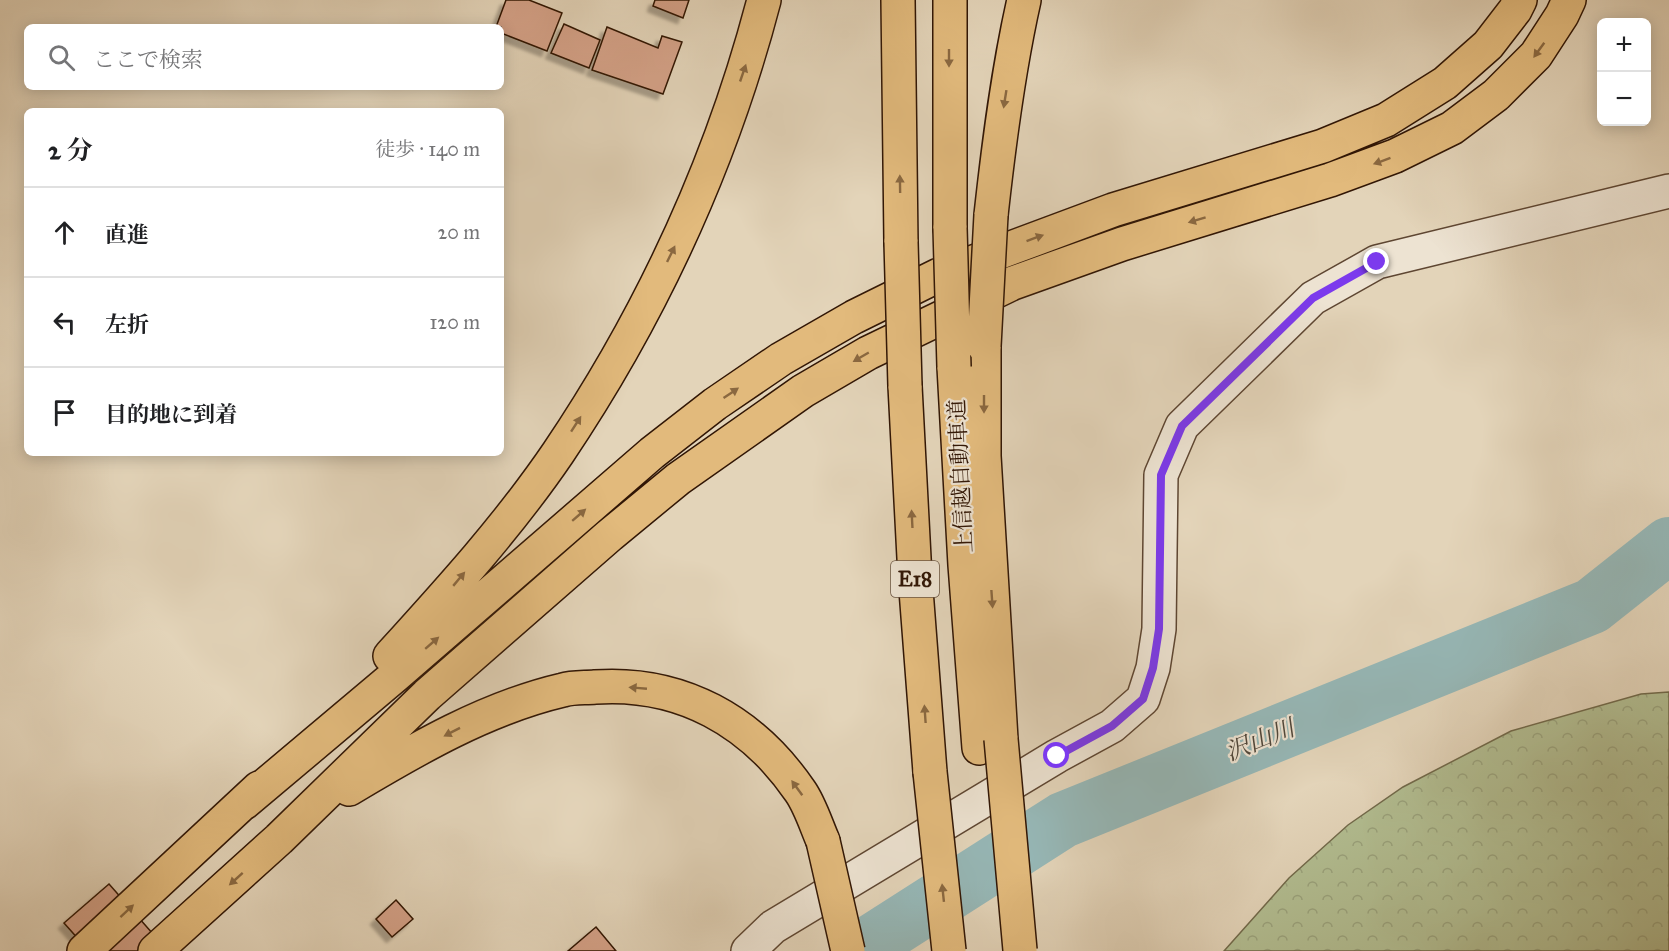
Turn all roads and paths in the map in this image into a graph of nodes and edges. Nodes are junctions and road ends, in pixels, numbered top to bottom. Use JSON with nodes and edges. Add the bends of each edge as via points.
{"nodes":[{"id":1,"x":764,"y":0,"type":"edge"},
{"id":2,"x":898,"y":0,"type":"edge"},
{"id":3,"x":950,"y":0,"type":"edge"},
{"id":4,"x":1024,"y":0,"type":"edge"},
{"id":5,"x":1520,"y":0,"type":"edge"},
{"id":6,"x":1569,"y":0,"type":"edge"},
{"id":7,"x":1669,"y":191,"type":"edge"},
{"id":8,"x":990,"y":744,"type":"junction"},
{"id":9,"x":243,"y":803,"type":"junction"},
{"id":10,"x":279,"y":839,"type":"junction"},
{"id":11,"x":84,"y":951,"type":"edge"},
{"id":12,"x":155,"y":951,"type":"edge"},
{"id":13,"x":748,"y":951,"type":"edge"},
{"id":14,"x":848,"y":951,"type":"edge"},
{"id":15,"x":950,"y":951,"type":"edge"},
{"id":16,"x":1001,"y":951,"type":"edge"},
{"id":17,"x":1020,"y":951,"type":"edge"}],
"edges":[{"from":9,"to":1,"type":"highway","one_way":true,"via":[[323,727],[444,597],[557,454],[601,386],[685,225],[721,137]]},
{"from":15,"to":2,"type":"highway","number":"E18","one_way":true,"bridge":true,"via":[[930,772],[915,578],[905,386]]},
{"from":3,"to":8,"type":"highway","name":"上信越自動車道","number":"E18","one_way":true,"bridge":true,"via":[[954,367],[965,565]]},
{"from":4,"to":8,"type":"highway","one_way":true,"bridge":true,"via":[[1009,77],[991,214],[984,346]]},
{"from":9,"to":5,"type":"highway","one_way":true,"via":[[652,453],[782,358],[939,275],[1113,210],[1323,146],[1386,120],[1445,83],[1488,45]]},
{"from":6,"to":10,"type":"highway","one_way":true,"via":[[1536,55],[1496,95],[1452,128],[1395,156],[1330,180],[1122,244],[1013,283],[868,353],[803,391],[687,473],[610,535],[427,695]]},
{"from":7,"to":13,"type":"street","via":[[1377,262],[1313,298],[1182,426],[1161,475],[1159,629],[1143,699],[1112,726],[773,927]]},
{"from":8,"to":16,"type":"highway","name":"上信越自動車道","number":"E18"},
{"from":8,"to":17,"type":"highway","bridge":true},
{"from":11,"to":9,"type":"highway","one_way":true},
{"from":10,"to":12,"type":"highway","one_way":true},
{"from":14,"to":10,"type":"highway","one_way":true,"bridge":true,"via":[[823,841],[801,792],[768,752],[734,723],[699,703],[655,689],[566,689],[523,701],[407,755],[346,791]]}]}
